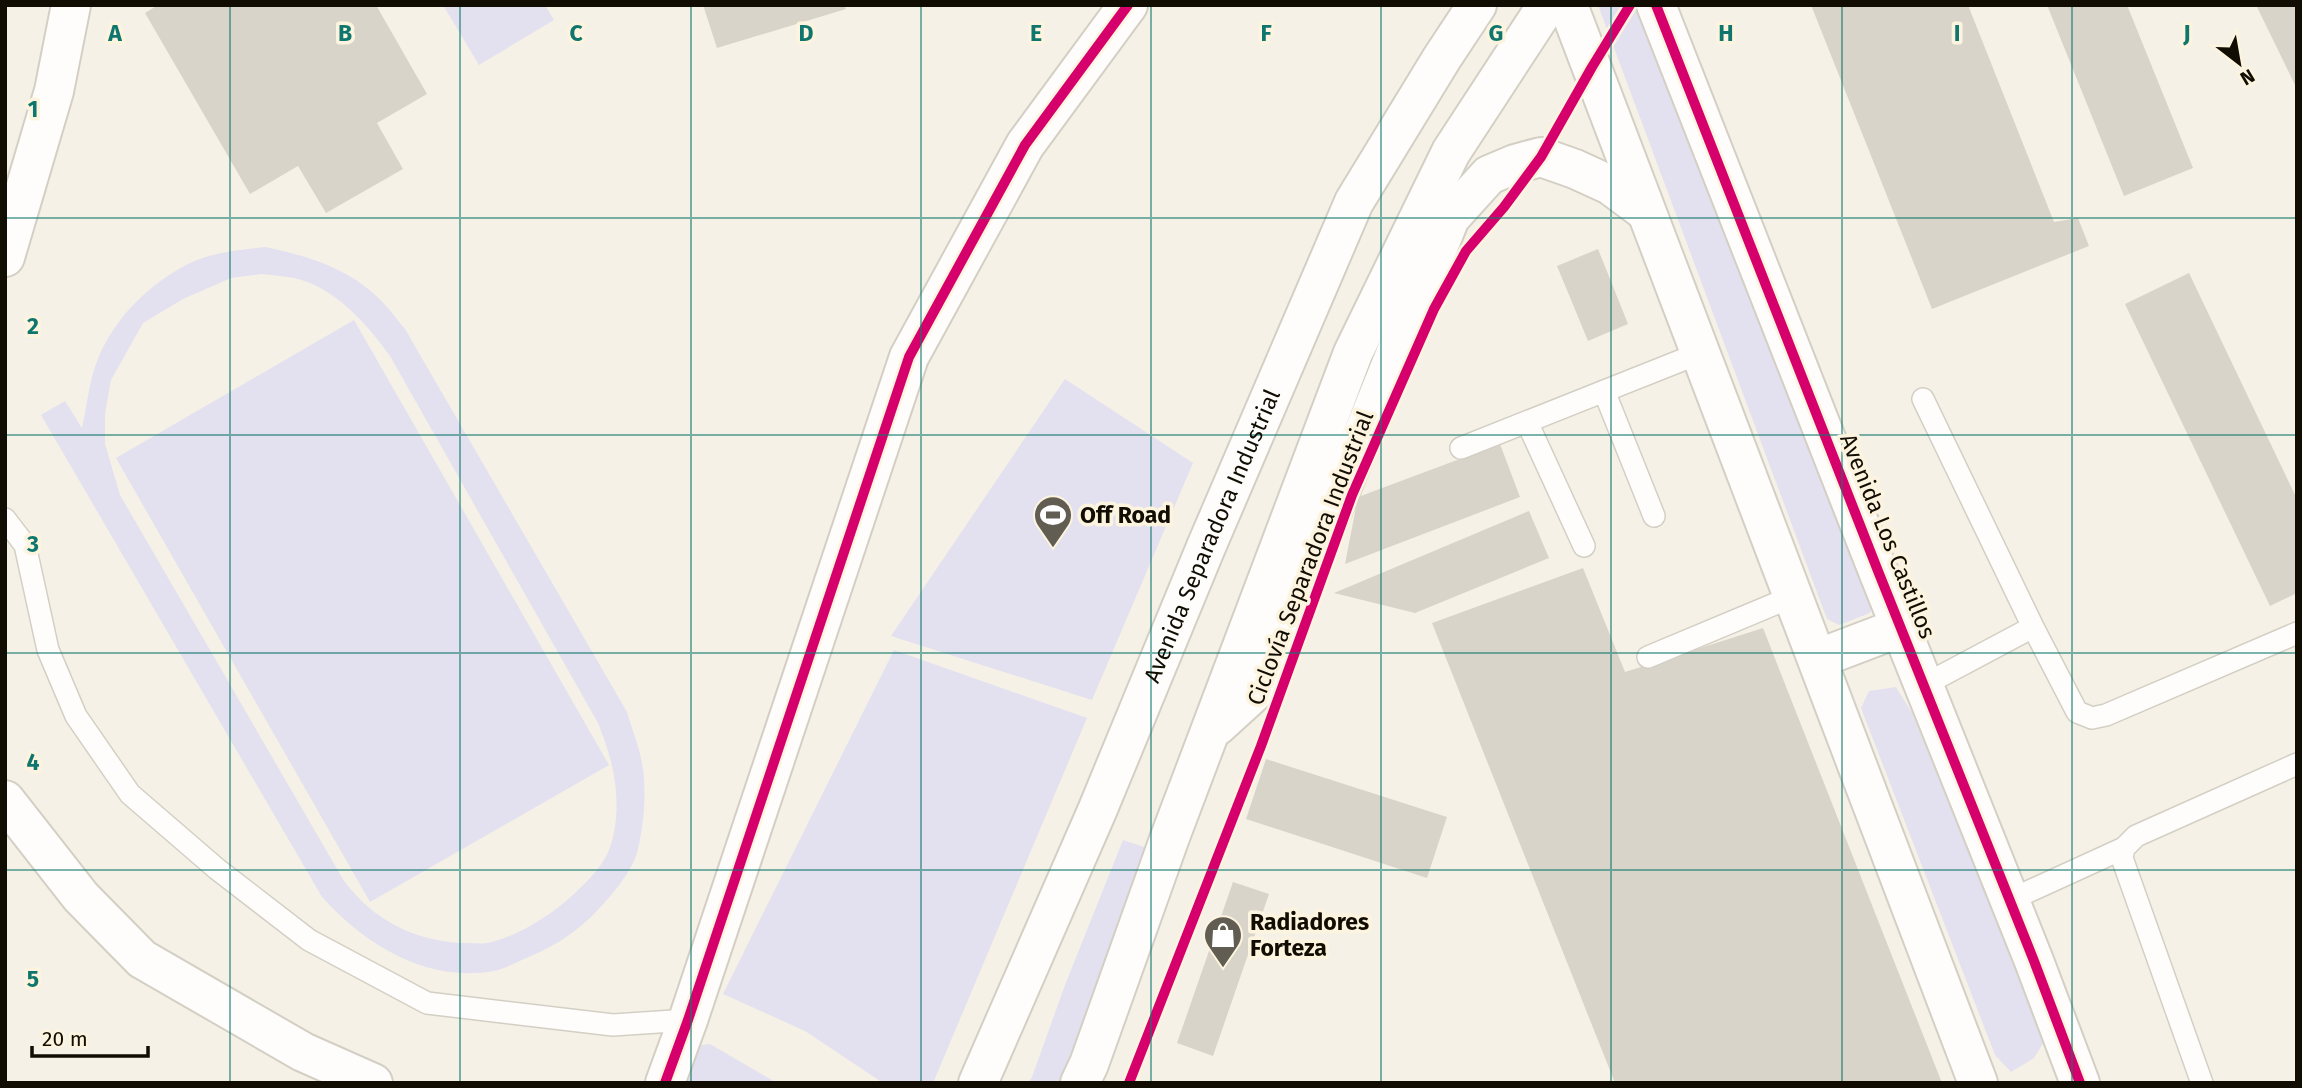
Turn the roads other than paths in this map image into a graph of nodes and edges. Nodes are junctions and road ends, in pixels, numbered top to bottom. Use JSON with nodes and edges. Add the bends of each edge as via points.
{"nodes":[{"id":1,"x":71,"y":5,"type":"edge"},
{"id":2,"x":1128,"y":5,"type":"edge"},
{"id":3,"x":1477,"y":5,"type":"edge"},
{"id":4,"x":1547,"y":5,"type":"edge"},
{"id":5,"x":1568,"y":5,"type":"edge"},
{"id":6,"x":1656,"y":5,"type":"edge"},
{"id":7,"x":1645,"y":211,"type":"junction"},
{"id":8,"x":5,"y":257,"type":"edge"},
{"id":9,"x":1700,"y":353,"type":"junction"},
{"id":10,"x":1604,"y":391,"type":"junction"},
{"id":11,"x":1923,"y":399,"type":"dead end"},
{"id":12,"x":1527,"y":422,"type":"junction"},
{"id":13,"x":1461,"y":448,"type":"dead end"},
{"id":14,"x":1654,"y":516,"type":"dead end"},
{"id":15,"x":5,"y":519,"type":"edge"},
{"id":16,"x":1584,"y":546,"type":"dead end"},
{"id":17,"x":1794,"y":596,"type":"junction"},
{"id":18,"x":1901,"y":627,"type":"junction"},
{"id":19,"x":2033,"y":627,"type":"junction"},
{"id":20,"x":2297,"y":633,"type":"edge"},
{"id":21,"x":1648,"y":657,"type":"dead end"},
{"id":22,"x":1817,"y":659,"type":"junction"},
{"id":23,"x":1924,"y":685,"type":"junction"},
{"id":24,"x":1210,"y":732,"type":"junction"},
{"id":25,"x":2297,"y":764,"type":"edge"},
{"id":26,"x":5,"y":800,"type":"edge"},
{"id":27,"x":2124,"y":848,"type":"junction"},
{"id":28,"x":2010,"y":900,"type":"junction"},
{"id":29,"x":688,"y":1020,"type":"junction"},
{"id":30,"x":2071,"y":1081,"type":"edge"},
{"id":31,"x":373,"y":1083,"type":"edge"},
{"id":32,"x":665,"y":1083,"type":"edge"},
{"id":33,"x":978,"y":1083,"type":"edge"},
{"id":34,"x":1080,"y":1083,"type":"edge"},
{"id":35,"x":1978,"y":1083,"type":"edge"},
{"id":36,"x":2202,"y":1083,"type":"edge"}],
"edges":[{"from":1,"to":8,"type":"street","via":[[54,91]]},
{"from":2,"to":29,"type":"street","via":[[1026,145],[909,357]]},
{"from":3,"to":33,"type":"street","name":"Avenida Separadora Industrial","via":[[1354,202]]},
{"from":4,"to":24,"type":"street","via":[[1451,152],[1353,353]]},
{"from":5,"to":7,"type":"street"},
{"from":6,"to":18,"type":"street","name":"Avenida Los Castillos"},
{"from":7,"to":9,"type":"street"},
{"from":7,"to":24,"type":"street","via":[[1609,185],[1541,158],[1489,175],[1450,218],[1262,685]]},
{"from":9,"to":10,"type":"lane"},
{"from":9,"to":17,"type":"street"},
{"from":10,"to":12,"type":"lane"},
{"from":10,"to":14,"type":"lane"},
{"from":11,"to":19,"type":"lane"},
{"from":12,"to":13,"type":"lane"},
{"from":12,"to":16,"type":"lane"},
{"from":15,"to":29,"type":"lane","via":[[25,545],[48,650],[76,716],[130,794],[309,940],[426,1003],[613,1025]]},
{"from":17,"to":21,"type":"lane"},
{"from":17,"to":22,"type":"street"},
{"from":18,"to":22,"type":"street"},
{"from":18,"to":23,"type":"street","name":"Avenida Los Castillos"},
{"from":19,"to":20,"type":"lane","via":[[2077,712],[2092,718]]},
{"from":19,"to":23,"type":"lane"},
{"from":22,"to":35,"type":"street"},
{"from":23,"to":28,"type":"street","name":"Avenida Los Castillos"},
{"from":24,"to":34,"type":"street"},
{"from":25,"to":27,"type":"lane","via":[[2136,836]]},
{"from":26,"to":31,"type":"street","via":[[81,897],[142,959],[303,1052]]},
{"from":27,"to":28,"type":"lane"},
{"from":27,"to":36,"type":"lane","via":[[2122,858]]},
{"from":28,"to":30,"type":"street","name":"Avenida Los Castillos"},
{"from":29,"to":32,"type":"street"}]}
